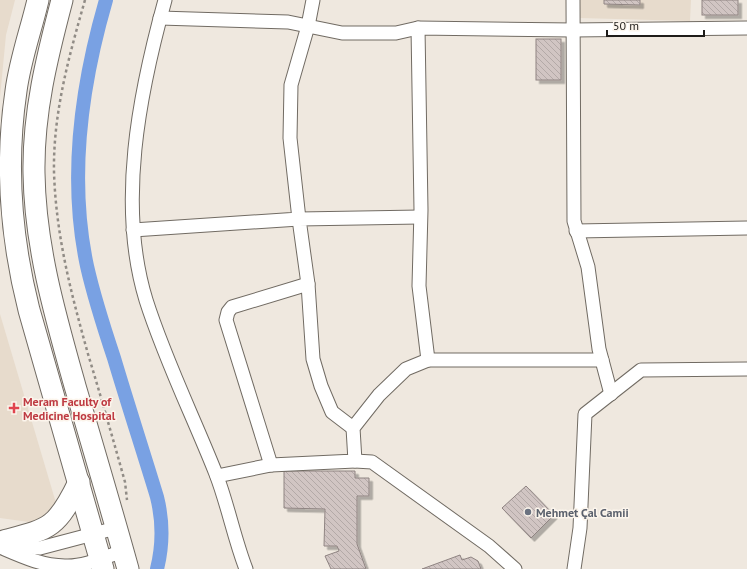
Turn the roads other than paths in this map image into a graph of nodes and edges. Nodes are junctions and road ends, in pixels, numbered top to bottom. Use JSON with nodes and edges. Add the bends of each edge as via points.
{"nodes":[{"id":1,"x":38,"y":0,"type":"edge"},
{"id":2,"x":62,"y":0,"type":"edge"},
{"id":3,"x":165,"y":0,"type":"edge"},
{"id":4,"x":313,"y":0,"type":"edge"},
{"id":5,"x":573,"y":0,"type":"edge"},
{"id":6,"x":160,"y":18,"type":"junction"},
{"id":7,"x":308,"y":26,"type":"junction"},
{"id":8,"x":418,"y":28,"type":"junction"},
{"id":9,"x":747,"y":28,"type":"edge"},
{"id":10,"x":573,"y":30,"type":"junction"},
{"id":11,"x":420,"y":218,"type":"junction"},
{"id":12,"x":299,"y":219,"type":"junction"},
{"id":13,"x":747,"y":228,"type":"edge"},
{"id":14,"x":134,"y":230,"type":"junction"},
{"id":15,"x":576,"y":230,"type":"junction"},
{"id":16,"x":308,"y":284,"type":"junction"},
{"id":17,"x":428,"y":360,"type":"junction"},
{"id":18,"x":602,"y":360,"type":"junction"},
{"id":19,"x":747,"y":369,"type":"edge"},
{"id":20,"x":611,"y":394,"type":"junction"},
{"id":21,"x":353,"y":428,"type":"junction"},
{"id":22,"x":355,"y":461,"type":"junction"},
{"id":23,"x":271,"y":465,"type":"junction"},
{"id":24,"x":217,"y":476,"type":"junction"},
{"id":25,"x":79,"y":482,"type":"junction"},
{"id":26,"x":116,"y":528,"type":"junction"},
{"id":27,"x":93,"y":534,"type":"junction"},
{"id":28,"x":0,"y":544,"type":"edge"},
{"id":29,"x":125,"y":560,"type":"edge"},
{"id":30,"x":101,"y":564,"type":"edge"},
{"id":31,"x":246,"y":569,"type":"edge"},
{"id":32,"x":515,"y":569,"type":"edge"},
{"id":33,"x":574,"y":569,"type":"edge"}],
"edges":[{"from":1,"to":25,"type":"main road","via":[[16,91],[11,137],[12,210],[24,290]]},
{"from":2,"to":26,"type":"main road","via":[[43,77],[35,137],[34,172],[38,236],[54,313]]},
{"from":3,"to":6,"type":"street"},
{"from":4,"to":7,"type":"street"},
{"from":5,"to":10,"type":"street"},
{"from":6,"to":7,"type":"street","via":[[288,22]]},
{"from":6,"to":14,"type":"street","via":[[141,102],[132,186]]},
{"from":7,"to":8,"type":"street","via":[[342,33],[396,33]]},
{"from":7,"to":12,"type":"street","via":[[291,85],[290,138]]},
{"from":8,"to":10,"type":"street"},
{"from":8,"to":11,"type":"street"},
{"from":9,"to":10,"type":"street"},
{"from":10,"to":15,"type":"street"},
{"from":11,"to":12,"type":"street"},
{"from":11,"to":17,"type":"street","via":[[419,286]]},
{"from":12,"to":14,"type":"street"},
{"from":12,"to":16,"type":"street"},
{"from":13,"to":15,"type":"street"},
{"from":14,"to":24,"type":"street","via":[[134,242],[146,300]]},
{"from":15,"to":18,"type":"street","via":[[588,267]]},
{"from":16,"to":21,"type":"street","via":[[313,359],[321,386],[332,412]]},
{"from":16,"to":23,"type":"street","via":[[232,307],[226,320]]},
{"from":17,"to":18,"type":"street"},
{"from":17,"to":21,"type":"street","via":[[406,369],[379,395]]},
{"from":18,"to":20,"type":"street"},
{"from":19,"to":20,"type":"street","via":[[641,370]]},
{"from":20,"to":33,"type":"street","via":[[585,414],[580,528]]},
{"from":21,"to":22,"type":"street"},
{"from":22,"to":23,"type":"street"},
{"from":22,"to":32,"type":"street","via":[[372,462],[489,546]]},
{"from":23,"to":24,"type":"street"},
{"from":24,"to":31,"type":"street"},
{"from":25,"to":27,"type":"main road"},
{"from":25,"to":28,"type":"main road","via":[[56,521],[41,531]]},
{"from":26,"to":27,"type":"street"},
{"from":26,"to":29,"type":"main road"},
{"from":27,"to":28,"type":"street","via":[[40,548]]},
{"from":27,"to":30,"type":"main road"},
{"from":28,"to":30,"type":"street","via":[[29,560],[66,567]]},
{"from":29,"to":30,"type":"street"}]}
